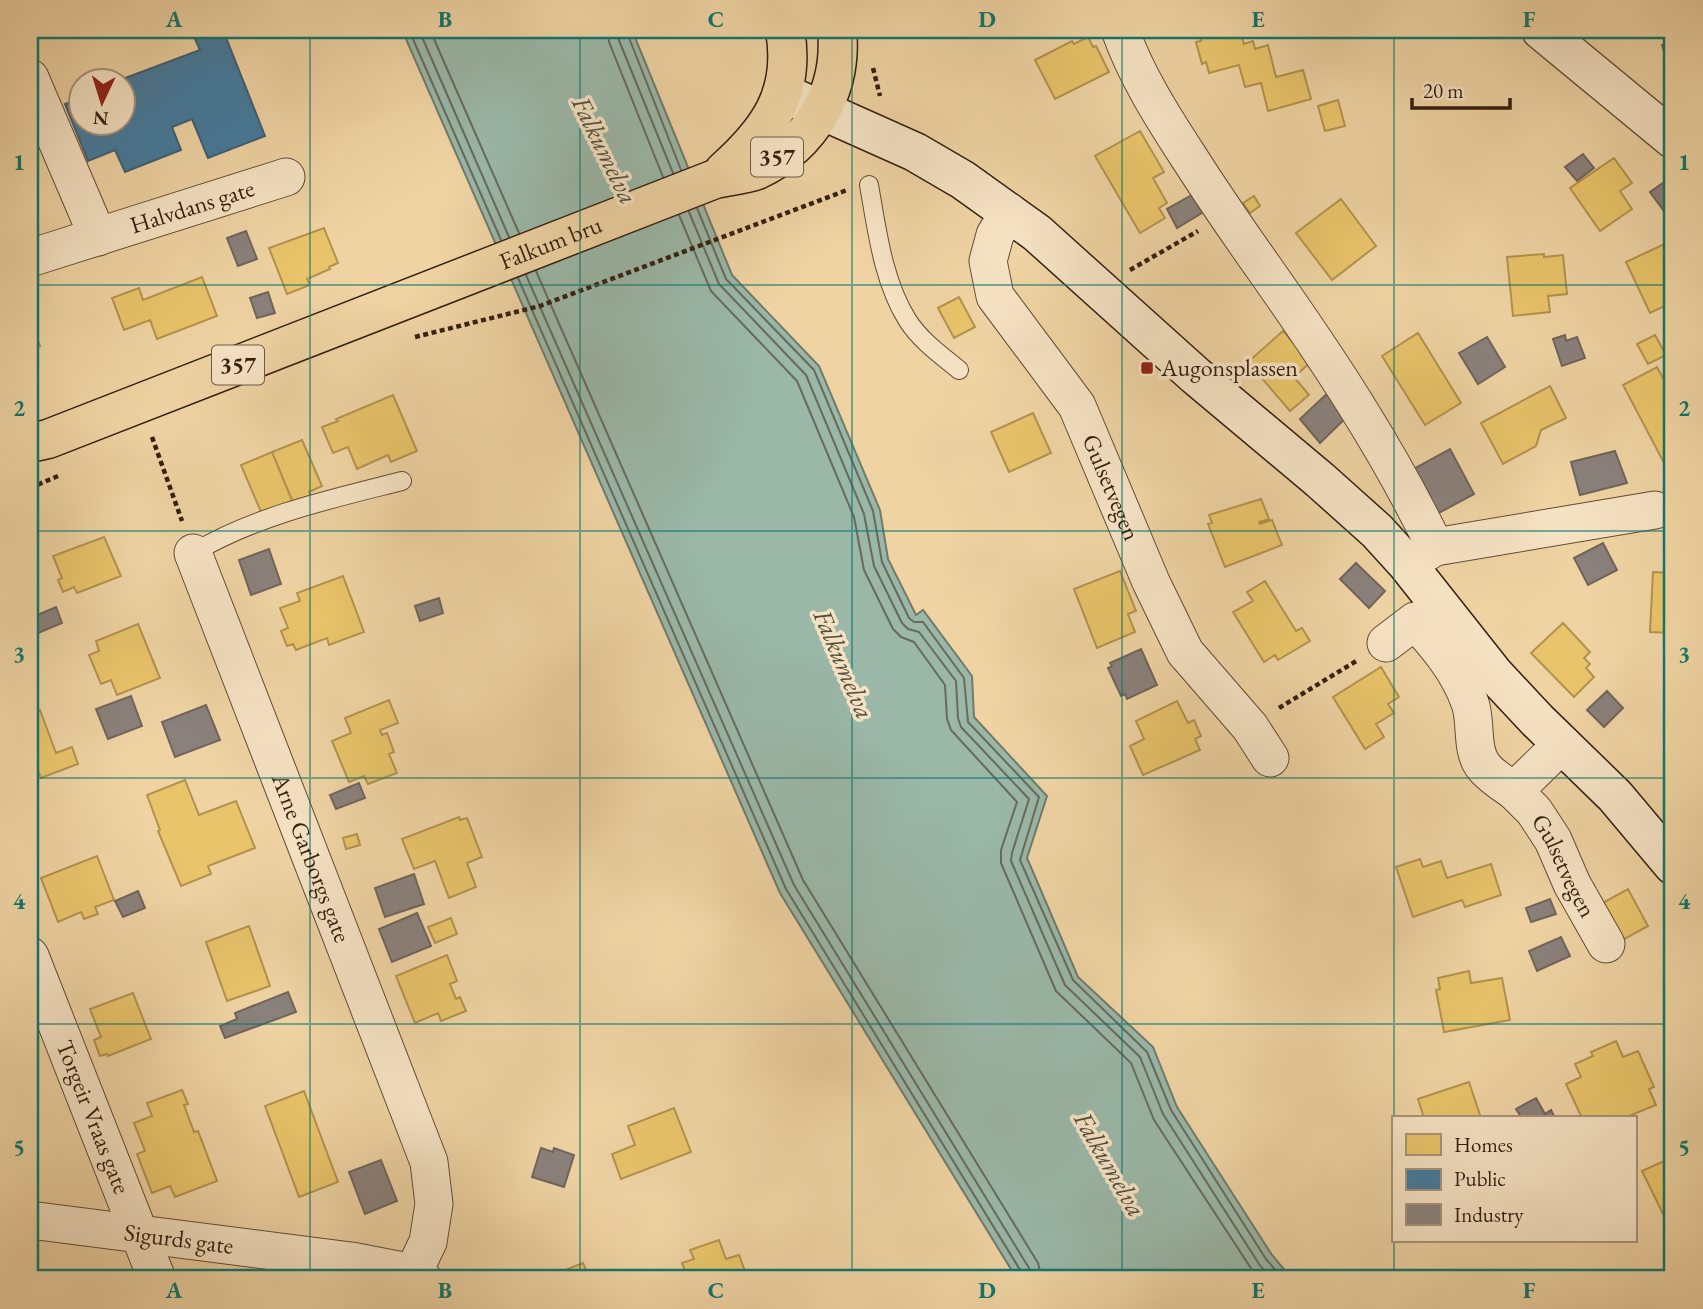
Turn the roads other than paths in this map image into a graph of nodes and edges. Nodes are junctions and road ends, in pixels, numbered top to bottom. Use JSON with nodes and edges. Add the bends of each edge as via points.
{"nodes":[{"id":1,"x":785,"y":30,"type":"edge"},
{"id":2,"x":837,"y":30,"type":"edge"},
{"id":3,"x":1120,"y":30,"type":"edge"},
{"id":4,"x":1541,"y":30,"type":"edge"},
{"id":5,"x":30,"y":78,"type":"edge"},
{"id":6,"x":783,"y":93,"type":"junction"},
{"id":7,"x":823,"y":109,"type":"junction"},
{"id":8,"x":1673,"y":139,"type":"edge"},
{"id":9,"x":286,"y":177,"type":"dead end"},
{"id":10,"x":715,"y":179,"type":"junction"},
{"id":11,"x":863,"y":186,"type":"road end"},
{"id":12,"x":1009,"y":212,"type":"junction"},
{"id":13,"x":98,"y":237,"type":"junction"},
{"id":14,"x":30,"y":258,"type":"edge"},
{"id":15,"x":959,"y":370,"type":"dead end"},
{"id":16,"x":36,"y":445,"type":"edge"},
{"id":17,"x":402,"y":481,"type":"dead end"},
{"id":18,"x":1655,"y":510,"type":"dead end"},
{"id":19,"x":193,"y":553,"type":"joint"},
{"id":20,"x":1421,"y":556,"type":"junction"},
{"id":21,"x":1386,"y":643,"type":"road end"},
{"id":22,"x":1562,"y":744,"type":"junction"},
{"id":23,"x":1270,"y":758,"type":"dead end"},
{"id":24,"x":1514,"y":791,"type":"junction"},
{"id":25,"x":1673,"y":866,"type":"edge"},
{"id":26,"x":1606,"y":944,"type":"dead end"},
{"id":27,"x":30,"y":956,"type":"edge"},
{"id":28,"x":30,"y":1220,"type":"edge"},
{"id":29,"x":139,"y":1235,"type":"junction"},
{"id":30,"x":418,"y":1276,"type":"edge"},
{"id":31,"x":157,"y":1279,"type":"edge"}],
"edges":[{"from":1,"to":6,"type":"main road","number":"357"},
{"from":2,"to":7,"type":"main road","number":"357","via":[[834,81]]},
{"from":3,"to":20,"type":"street","via":[[1142,81],[1226,215],[1382,447]]},
{"from":4,"to":8,"type":"main road"},
{"from":5,"to":13,"type":"street","name":"Halvdans gate"},
{"from":6,"to":7,"type":"main road"},
{"from":6,"to":10,"type":"main road","number":"357","via":[[760,136]]},
{"from":7,"to":10,"type":"main road","number":"357","via":[[787,152],[755,171]]},
{"from":7,"to":12,"type":"main road","via":[[915,152]]},
{"from":9,"to":13,"type":"street","name":"Halvdans gate"},
{"from":10,"to":16,"type":"main road","name":"Falkum bru","number":"357"},
{"from":11,"to":15,"type":"lane","via":[[892,287],[908,321]]},
{"from":12,"to":20,"type":"main road","via":[[1377,531]]},
{"from":12,"to":23,"type":"street","name":"Gulsetvegen","via":[[995,235],[988,261],[995,296],[1077,406],[1185,652],[1250,727]]},
{"from":13,"to":14,"type":"street","name":"Halvdans gate"},
{"from":17,"to":19,"type":"lane","via":[[327,499],[237,530]]},
{"from":18,"to":20,"type":"street"},
{"from":19,"to":30,"type":"street","name":"Arne Garborgs gate","via":[[429,1162],[434,1204]]},
{"from":20,"to":22,"type":"main road","via":[[1494,674]]},
{"from":21,"to":24,"type":"street","name":"Gulsetvegen","via":[[1415,621],[1434,641],[1462,682],[1471,705],[1477,754],[1484,767]]},
{"from":22,"to":24,"type":"street","name":"Gulsetvegen"},
{"from":22,"to":25,"type":"main road","via":[[1615,796]]},
{"from":24,"to":26,"type":"street","name":"Gulsetvegen","via":[[1553,840]]},
{"from":27,"to":29,"type":"street","name":"Torgeir Vraas gate"},
{"from":28,"to":29,"type":"street","name":"Sigurds gate"},
{"from":29,"to":30,"type":"street","name":"Sigurds gate","via":[[351,1261]]},
{"from":29,"to":31,"type":"street","name":"Torgeir Vraas gate"}]}
